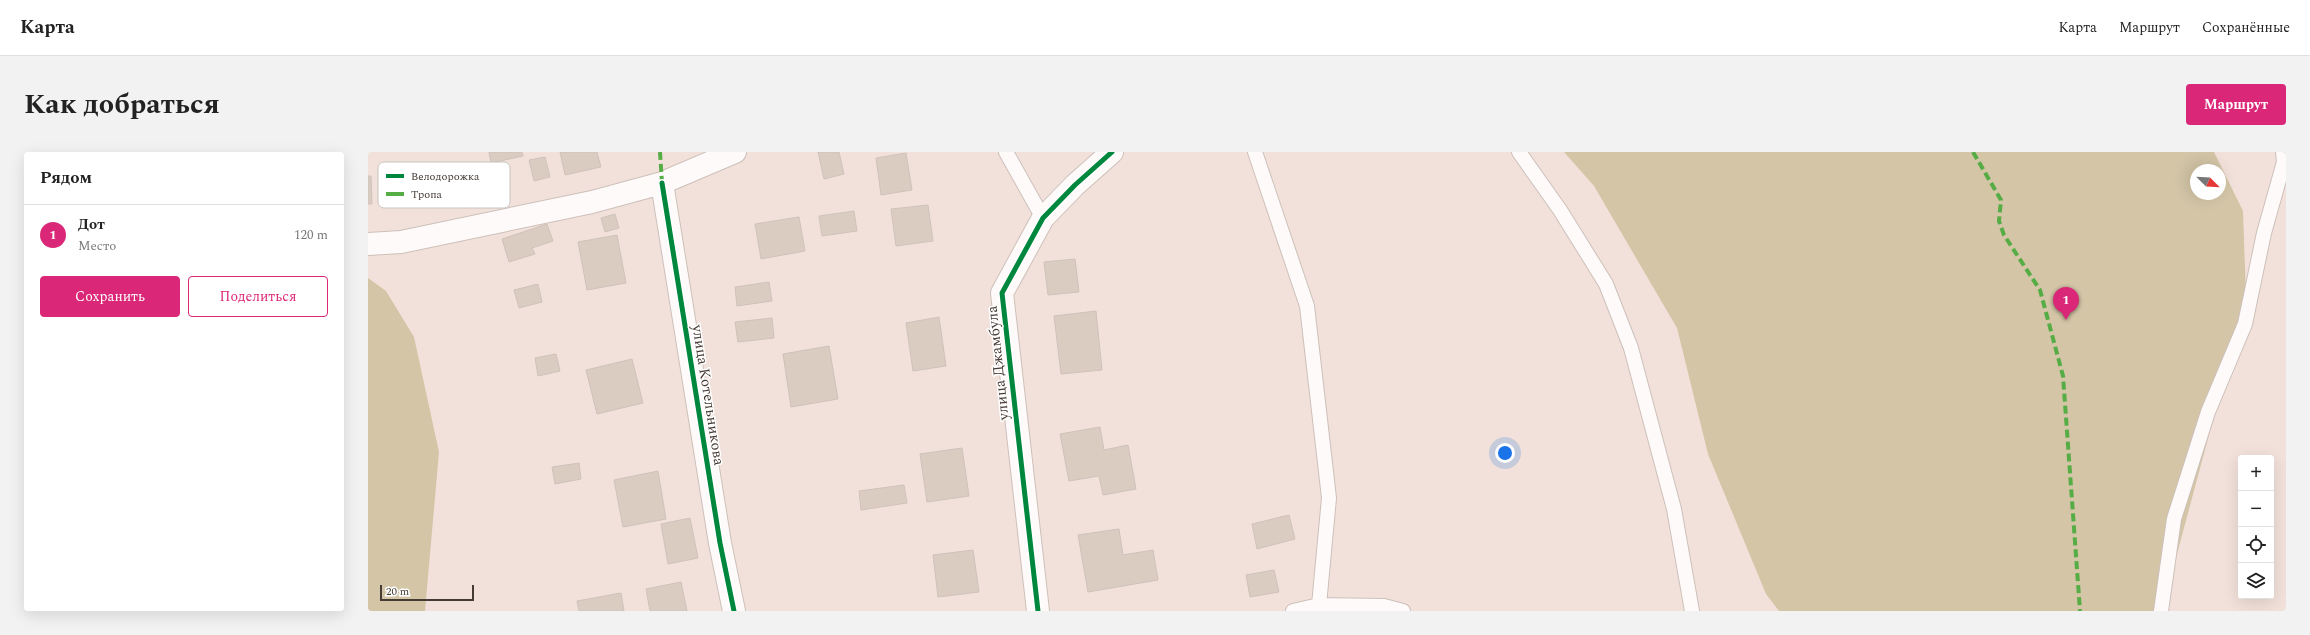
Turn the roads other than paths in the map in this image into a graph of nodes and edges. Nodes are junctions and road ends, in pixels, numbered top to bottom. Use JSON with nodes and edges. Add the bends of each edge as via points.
{"nodes":[{"id":1,"x":735,"y":152,"type":"edge"},
{"id":2,"x":1006,"y":152,"type":"edge"},
{"id":3,"x":1112,"y":152,"type":"edge"},
{"id":4,"x":1255,"y":152,"type":"edge"},
{"id":5,"x":1519,"y":152,"type":"edge"},
{"id":6,"x":2283,"y":152,"type":"edge"},
{"id":7,"x":662,"y":183,"type":"junction"},
{"id":8,"x":1043,"y":218,"type":"junction"},
{"id":9,"x":368,"y":244,"type":"edge"},
{"id":10,"x":1319,"y":605,"type":"junction"},
{"id":11,"x":734,"y":611,"type":"edge"},
{"id":12,"x":1038,"y":611,"type":"edge"},
{"id":13,"x":1293,"y":611,"type":"edge"},
{"id":14,"x":1403,"y":611,"type":"edge"},
{"id":15,"x":1692,"y":611,"type":"edge"},
{"id":16,"x":2161,"y":611,"type":"edge"}],
"edges":[{"from":1,"to":7,"type":"street"},
{"from":2,"to":8,"type":"lane"},
{"from":3,"to":8,"type":"street","name":"улица Джамбула"},
{"from":4,"to":10,"type":"lane","via":[[1307,306],[1329,498]]},
{"from":5,"to":15,"type":"lane","via":[[1560,210],[1606,284],[1632,348],[1674,510]]},
{"from":6,"to":16,"type":"lane","via":[[2284,162],[2264,233],[2245,324],[2208,412],[2174,519]]},
{"from":7,"to":9,"type":"street","via":[[592,202],[476,227],[402,242]]},
{"from":7,"to":11,"type":"street","name":"улица Котельникова","via":[[720,543]]},
{"from":8,"to":12,"type":"street","name":"улица Джамбула","via":[[1002,293]]},
{"from":10,"to":13,"type":"lane"},
{"from":10,"to":14,"type":"lane","via":[[1384,606]]}]}
